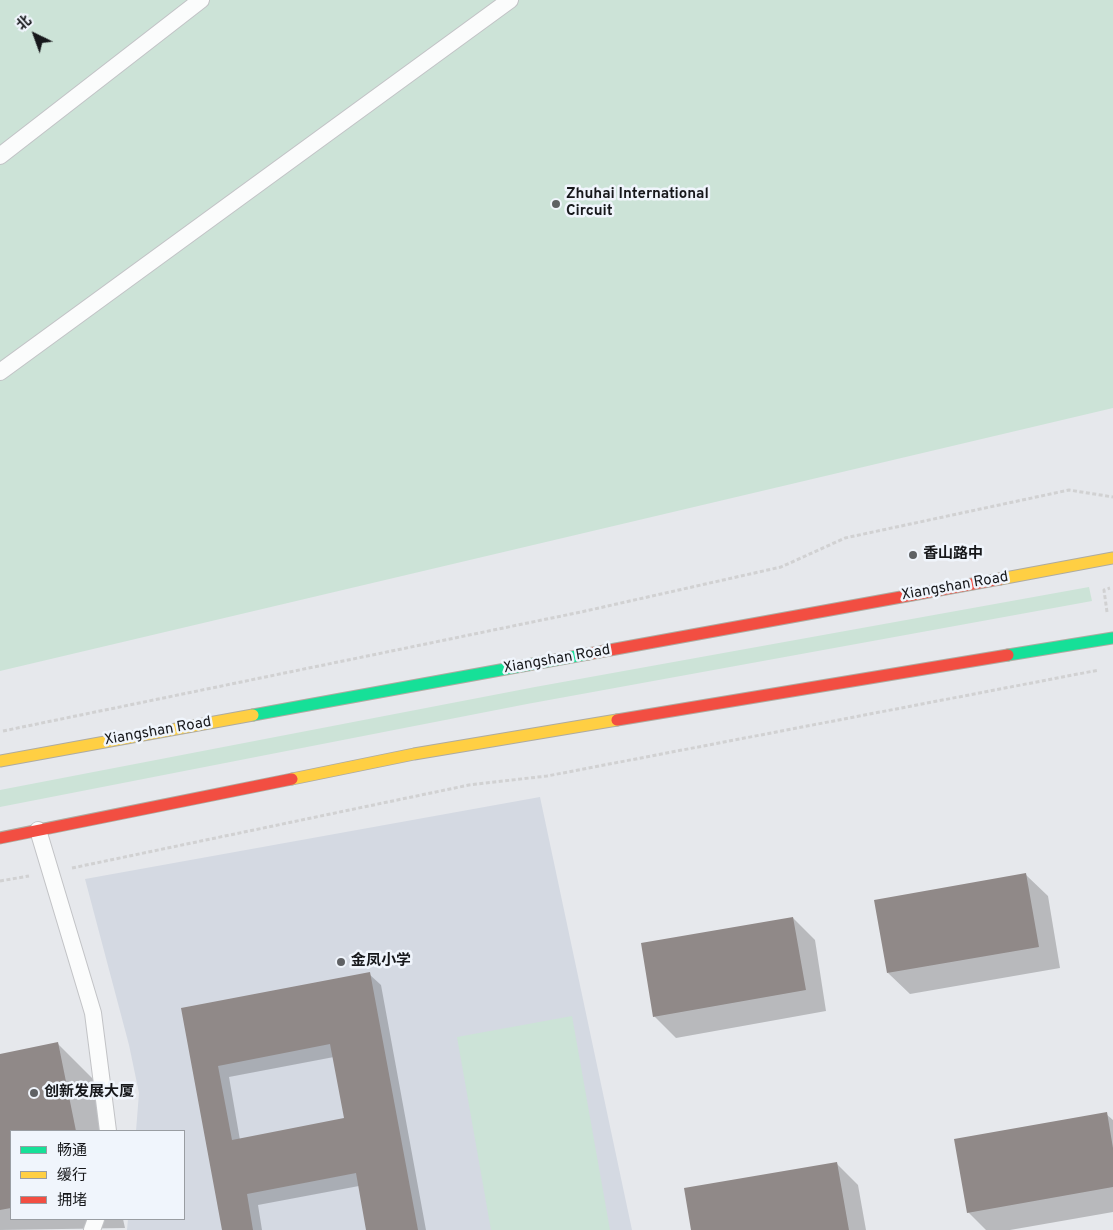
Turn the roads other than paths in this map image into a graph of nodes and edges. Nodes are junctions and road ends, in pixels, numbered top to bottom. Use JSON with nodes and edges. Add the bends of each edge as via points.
{"nodes":[{"id":1,"x":201,"y":0,"type":"edge"},
{"id":2,"x":510,"y":0,"type":"edge"},
{"id":3,"x":0,"y":156,"type":"edge"},
{"id":4,"x":0,"y":372,"type":"edge"},
{"id":5,"x":1113,"y":558,"type":"edge"},
{"id":6,"x":1113,"y":638,"type":"edge"},
{"id":7,"x":0,"y":761,"type":"edge"},
{"id":8,"x":38,"y":830,"type":"junction"},
{"id":9,"x":0,"y":838,"type":"edge"},
{"id":10,"x":108,"y":1130,"type":"edge"}],
"edges":[{"from":1,"to":3,"type":"lane"},
{"from":2,"to":4,"type":"lane"},
{"from":5,"to":7,"type":"main road","name":"Xiangshan Road"},
{"from":6,"to":8,"type":"main road","via":[[414,754]]},
{"from":8,"to":9,"type":"main road"},
{"from":8,"to":10,"type":"lane","via":[[93,1013]]}]}
